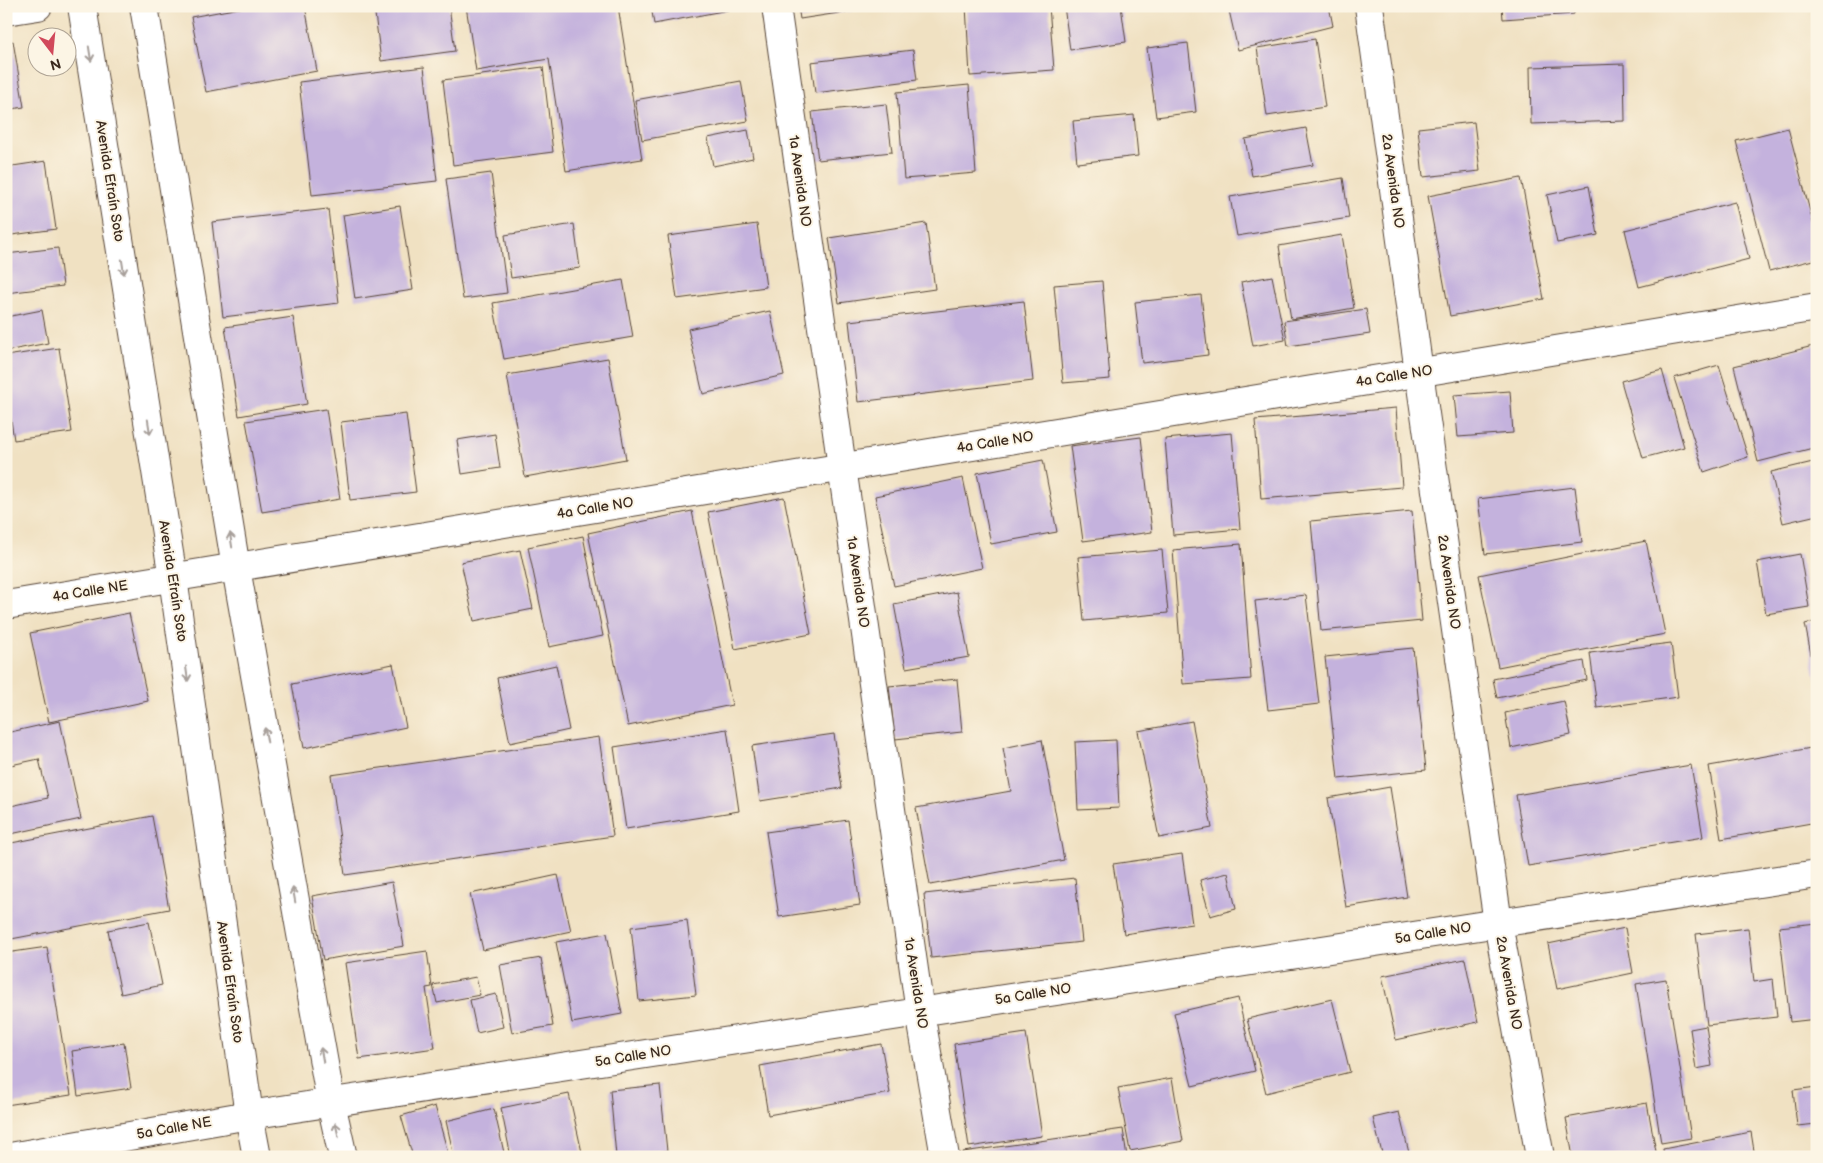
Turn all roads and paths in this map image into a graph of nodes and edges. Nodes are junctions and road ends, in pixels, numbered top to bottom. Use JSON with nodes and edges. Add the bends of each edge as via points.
{"nodes":[{"id":1,"x":38,"y":6,"type":"edge"},
{"id":2,"x":82,"y":6,"type":"edge"},
{"id":3,"x":144,"y":6,"type":"edge"},
{"id":4,"x":776,"y":6,"type":"edge"},
{"id":5,"x":1369,"y":6,"type":"edge"},
{"id":6,"x":6,"y":11,"type":"edge"},
{"id":7,"x":1817,"y":307,"type":"edge"},
{"id":8,"x":1419,"y":372,"type":"junction"},
{"id":9,"x":841,"y":468,"type":"junction"},
{"id":10,"x":236,"y":568,"type":"junction"},
{"id":11,"x":173,"y":578,"type":"junction"},
{"id":12,"x":6,"y":605,"type":"edge"},
{"id":13,"x":1817,"y":874,"type":"edge"},
{"id":14,"x":1498,"y":923,"type":"junction"},
{"id":15,"x":920,"y":1012,"type":"junction"},
{"id":16,"x":331,"y":1103,"type":"junction"},
{"id":17,"x":249,"y":1115,"type":"junction"},
{"id":18,"x":10,"y":1157,"type":"edge"},
{"id":19,"x":257,"y":1157,"type":"edge"},
{"id":20,"x":343,"y":1157,"type":"edge"},
{"id":21,"x":946,"y":1157,"type":"edge"},
{"id":22,"x":1540,"y":1157,"type":"edge"}],
"edges":[{"from":1,"to":6,"type":"street"},
{"from":2,"to":11,"type":"street","name":"Avenida Efraín Soto","one_way":true},
{"from":10,"to":3,"type":"street","one_way":true},
{"from":4,"to":9,"type":"street","name":"1a Avenida NO"},
{"from":5,"to":8,"type":"street","name":"2a Avenida NO"},
{"from":7,"to":8,"type":"street","name":"4a Calle NO"},
{"from":8,"to":9,"type":"street","name":"4a Calle NO"},
{"from":8,"to":14,"type":"street","name":"2a Avenida NO"},
{"from":9,"to":10,"type":"street","name":"4a Calle NO"},
{"from":9,"to":15,"type":"street","name":"1a Avenida NO"},
{"from":10,"to":11,"type":"street","name":"4a Calle NO"},
{"from":16,"to":10,"type":"street","one_way":true},
{"from":11,"to":12,"type":"street","name":"4a Calle NE"},
{"from":11,"to":17,"type":"street","name":"Avenida Efraín Soto","one_way":true},
{"from":13,"to":14,"type":"street","name":"5a Calle NO"},
{"from":14,"to":15,"type":"street","name":"5a Calle NO"},
{"from":14,"to":22,"type":"street","name":"2a Avenida NO"},
{"from":15,"to":16,"type":"street","name":"5a Calle NO"},
{"from":15,"to":21,"type":"street","name":"1a Avenida NO"},
{"from":16,"to":17,"type":"street","name":"5a Calle NO"},
{"from":20,"to":16,"type":"street","one_way":true},
{"from":17,"to":18,"type":"street","name":"5a Calle NE"},
{"from":17,"to":19,"type":"street","name":"Avenida Efraín Soto"}]}
